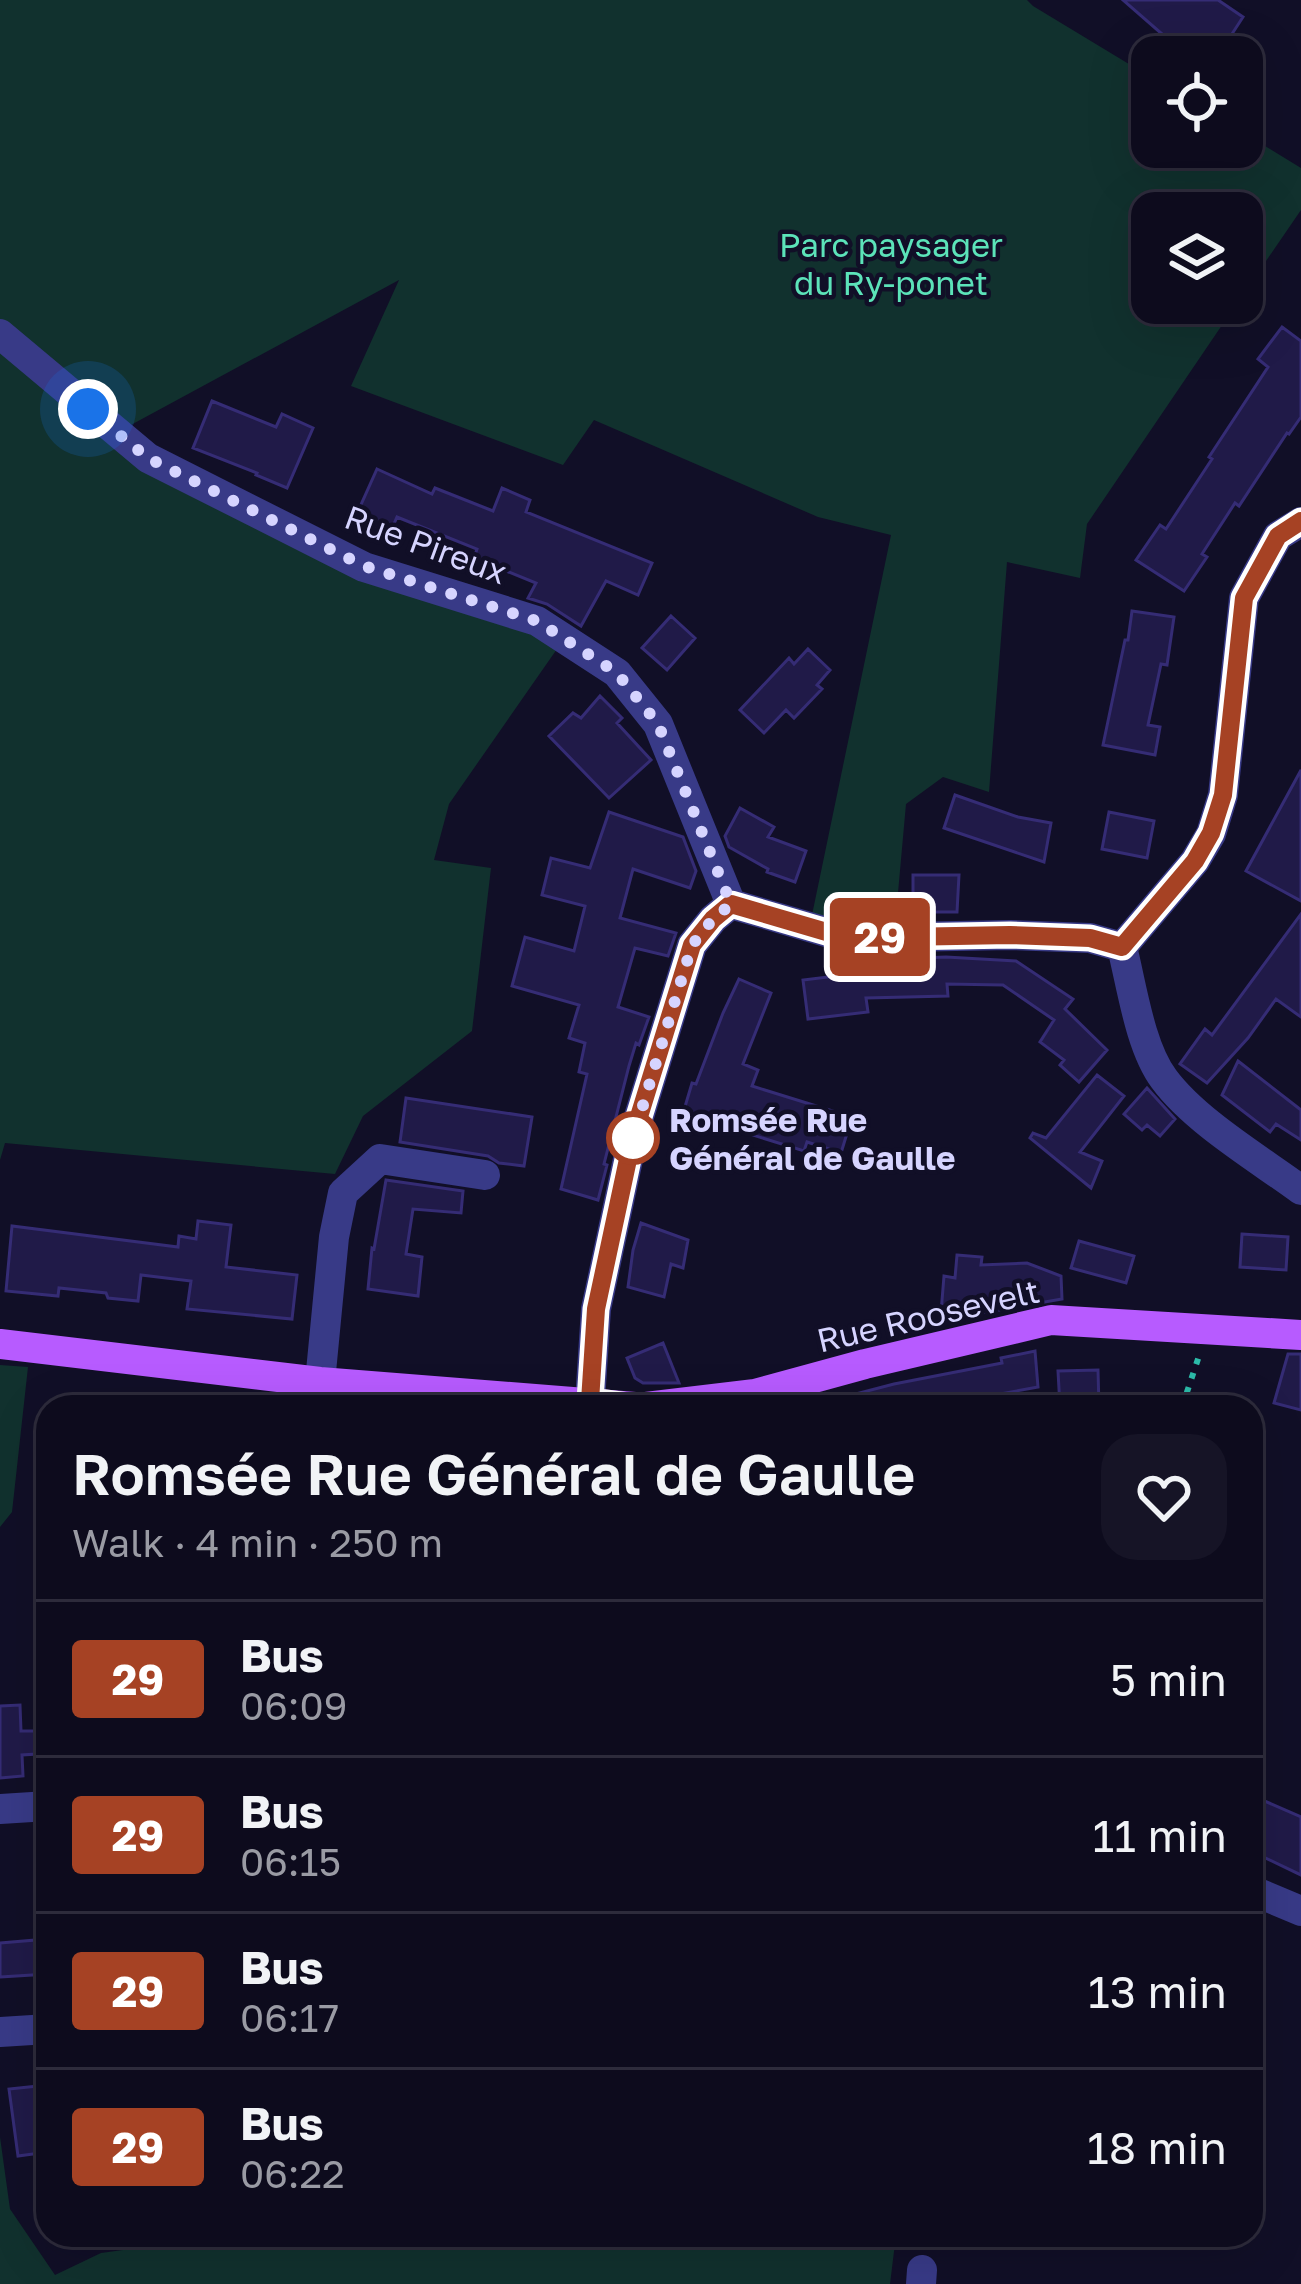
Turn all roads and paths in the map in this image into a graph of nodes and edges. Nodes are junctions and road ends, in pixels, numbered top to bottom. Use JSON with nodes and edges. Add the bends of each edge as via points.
{"nodes":[{"id":1,"x":0,"y":334,"type":"edge"},
{"id":2,"x":1301,"y":522,"type":"edge"},
{"id":3,"x":731,"y":904,"type":"junction"},
{"id":4,"x":1122,"y":947,"type":"junction"},
{"id":5,"x":485,"y":1174,"type":"dead end"},
{"id":6,"x":1301,"y":1190,"type":"edge"},
{"id":7,"x":1208,"y":1330,"type":"junction"},
{"id":8,"x":1301,"y":1335,"type":"edge"},
{"id":9,"x":0,"y":1344,"type":"edge"},
{"id":10,"x":320,"y":1382,"type":"junction"},
{"id":11,"x":505,"y":1395,"type":"edge"},
{"id":12,"x":590,"y":1395,"type":"edge"},
{"id":13,"x":747,"y":1395,"type":"edge"},
{"id":14,"x":1186,"y":1395,"type":"edge"},
{"id":15,"x":36,"y":1807,"type":"edge"},
{"id":16,"x":0,"y":1809,"type":"edge"},
{"id":17,"x":1263,"y":1895,"type":"edge"},
{"id":18,"x":1301,"y":1911,"type":"edge"},
{"id":19,"x":36,"y":2030,"type":"edge"},
{"id":20,"x":0,"y":2032,"type":"edge"}],
"edges":[{"from":1,"to":3,"type":"street","name":"Rue Pireux","via":[[148,458],[364,566],[537,621],[617,673],[658,724]]},
{"from":2,"to":4,"type":"street","via":[[1278,536],[1244,598],[1223,795],[1211,833]]},
{"from":3,"to":4,"type":"street","via":[[847,938],[1010,935]]},
{"from":3,"to":12,"type":"street","via":[[692,945],[633,1136],[596,1309]]},
{"from":4,"to":6,"type":"street","via":[[1162,1077]]},
{"from":5,"to":10,"type":"street","via":[[380,1159],[343,1193]]},
{"from":7,"to":8,"type":"main road","name":"Rue Roosevelt"},
{"from":7,"to":13,"type":"main road","name":"Rue Roosevelt","via":[[1052,1320]]},
{"from":7,"to":14,"type":"path"},
{"from":9,"to":10,"type":"main road"},
{"from":10,"to":11,"type":"main road"},
{"from":15,"to":16,"type":"street"},
{"from":17,"to":18,"type":"street"},
{"from":19,"to":20,"type":"street"}]}
